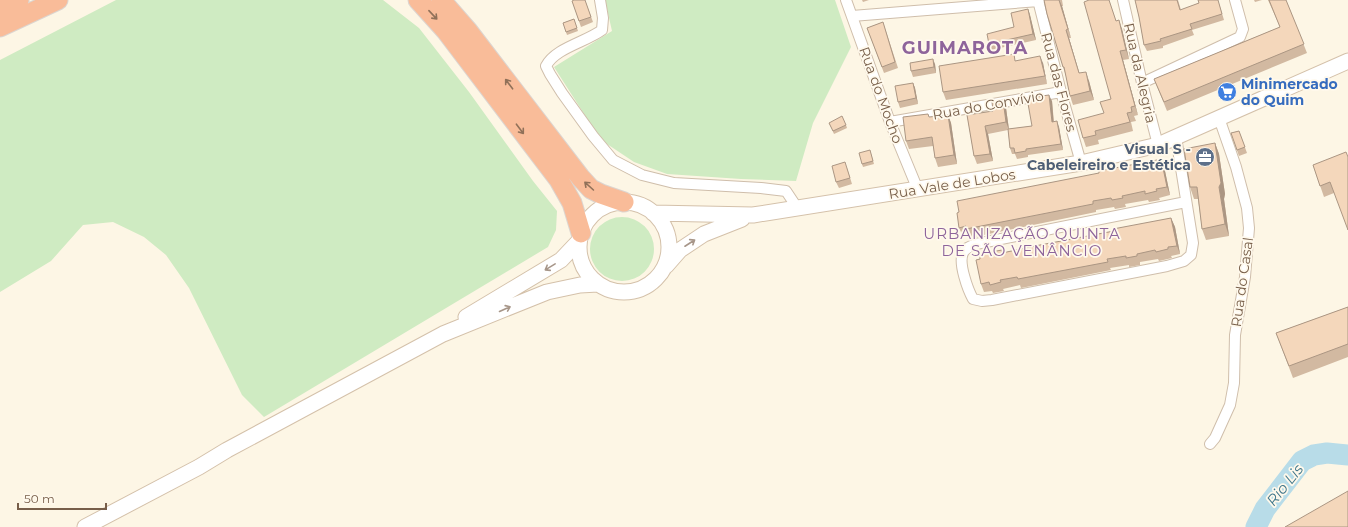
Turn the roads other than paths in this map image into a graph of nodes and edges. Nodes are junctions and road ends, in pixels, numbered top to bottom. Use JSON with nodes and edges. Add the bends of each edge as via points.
{"nodes":[{"id":1,"x":58,"y":0,"type":"edge"},
{"id":2,"x":418,"y":0,"type":"edge"},
{"id":3,"x":441,"y":0,"type":"edge"},
{"id":4,"x":600,"y":0,"type":"edge"},
{"id":5,"x":846,"y":0,"type":"edge"},
{"id":6,"x":1039,"y":0,"type":"edge"},
{"id":7,"x":1123,"y":0,"type":"edge"},
{"id":8,"x":1235,"y":0,"type":"edge"},
{"id":9,"x":26,"y":6,"type":"edge"},
{"id":10,"x":0,"y":9,"type":"edge"},
{"id":11,"x":852,"y":16,"type":"junction"},
{"id":12,"x":0,"y":27,"type":"edge"},
{"id":13,"x":0,"y":35,"type":"edge"},
{"id":14,"x":1348,"y":61,"type":"edge"},
{"id":15,"x":1142,"y":83,"type":"junction"},
{"id":16,"x":1061,"y":92,"type":"junction"},
{"id":17,"x":1219,"y":118,"type":"junction"},
{"id":18,"x":890,"y":122,"type":"junction"},
{"id":19,"x":1176,"y":137,"type":"junction"},
{"id":20,"x":1158,"y":145,"type":"junction"},
{"id":21,"x":1081,"y":163,"type":"junction"},
{"id":22,"x":918,"y":190,"type":"junction"},
{"id":23,"x":624,"y":202,"type":"junction"},
{"id":24,"x":1186,"y":202,"type":"junction"},
{"id":25,"x":798,"y":209,"type":"junction"},
{"id":26,"x":653,"y":213,"type":"junction"},
{"id":27,"x":753,"y":215,"type":"junction"},
{"id":28,"x":580,"y":237,"type":"junction"},
{"id":29,"x":663,"y":270,"type":"junction"},
{"id":30,"x":598,"y":284,"type":"junction"},
{"id":31,"x":443,"y":334,"type":"junction"},
{"id":32,"x":1210,"y":444,"type":"dead end"},
{"id":33,"x":85,"y":527,"type":"edge"}],
"edges":[{"from":1,"to":9,"type":"highway"},
{"from":2,"to":28,"type":"highway","one_way":true,"via":[[446,31],[559,180],[572,203]]},
{"from":23,"to":3,"type":"highway","one_way":true,"via":[[591,189]]},
{"from":4,"to":25,"type":"street","via":[[602,30],[550,58],[546,66],[584,124],[613,160],[642,175],[674,183],[786,191]]},
{"from":5,"to":11,"type":"street","name":"Rua do Mocho"},
{"from":6,"to":11,"type":"street"},
{"from":6,"to":16,"type":"street","name":"Rua das Flores"},
{"from":7,"to":15,"type":"street","name":"Rua da Alegria"},
{"from":8,"to":15,"type":"street","via":[[1243,29],[1237,40]]},
{"from":9,"to":10,"type":"highway"},
{"from":9,"to":12,"type":"highway"},
{"from":9,"to":13,"type":"highway"},
{"from":11,"to":18,"type":"street","name":"Rua do Mocho"},
{"from":14,"to":17,"type":"main road","name":"Rua Vale de Lobos"},
{"from":15,"to":20,"type":"street","name":"Rua da Alegria"},
{"from":16,"to":18,"type":"street","name":"Rua do Convívio"},
{"from":16,"to":21,"type":"street","name":"Rua das Flores"},
{"from":17,"to":19,"type":"main road","name":"Rua Vale de Lobos"},
{"from":17,"to":32,"type":"street","name":"Rua do Casal","via":[[1236,167],[1247,208],[1249,228],[1245,277],[1235,335],[1234,383],[1230,405]]},
{"from":18,"to":22,"type":"street","name":"Rua do Mocho"},
{"from":19,"to":20,"type":"main road","name":"Rua Vale de Lobos"},
{"from":19,"to":24,"type":"street"},
{"from":20,"to":21,"type":"main road","name":"Rua Vale de Lobos"},
{"from":21,"to":22,"type":"main road","name":"Rua Vale de Lobos"},
{"from":22,"to":25,"type":"main road","name":"Rua Vale de Lobos"},
{"from":23,"to":26,"type":"main road","via":[[640,205]]},
{"from":23,"to":28,"type":"main road","via":[[602,207],[593,214]]},
{"from":24,"to":24,"type":"street","via":[[1192,243],[1191,254],[1184,261],[992,300],[973,299],[968,290],[961,260],[967,247]]},
{"from":25,"to":27,"type":"main road","name":"Rua Vale de Lobos"},
{"from":26,"to":27,"type":"main road"},
{"from":26,"to":29,"type":"main road","via":[[667,234],[669,246]]},
{"from":29,"to":27,"type":"main road","one_way":true,"via":[[680,250],[704,234]]},
{"from":28,"to":30,"type":"main road","via":[[579,253],[582,265]]},
{"from":28,"to":31,"type":"main road","one_way":true,"via":[[561,260],[470,314]]},
{"from":29,"to":30,"type":"main road","via":[[653,282],[640,290],[609,290]]},
{"from":31,"to":30,"type":"main road","one_way":true,"via":[[547,292]]},
{"from":31,"to":33,"type":"main road"}]}
